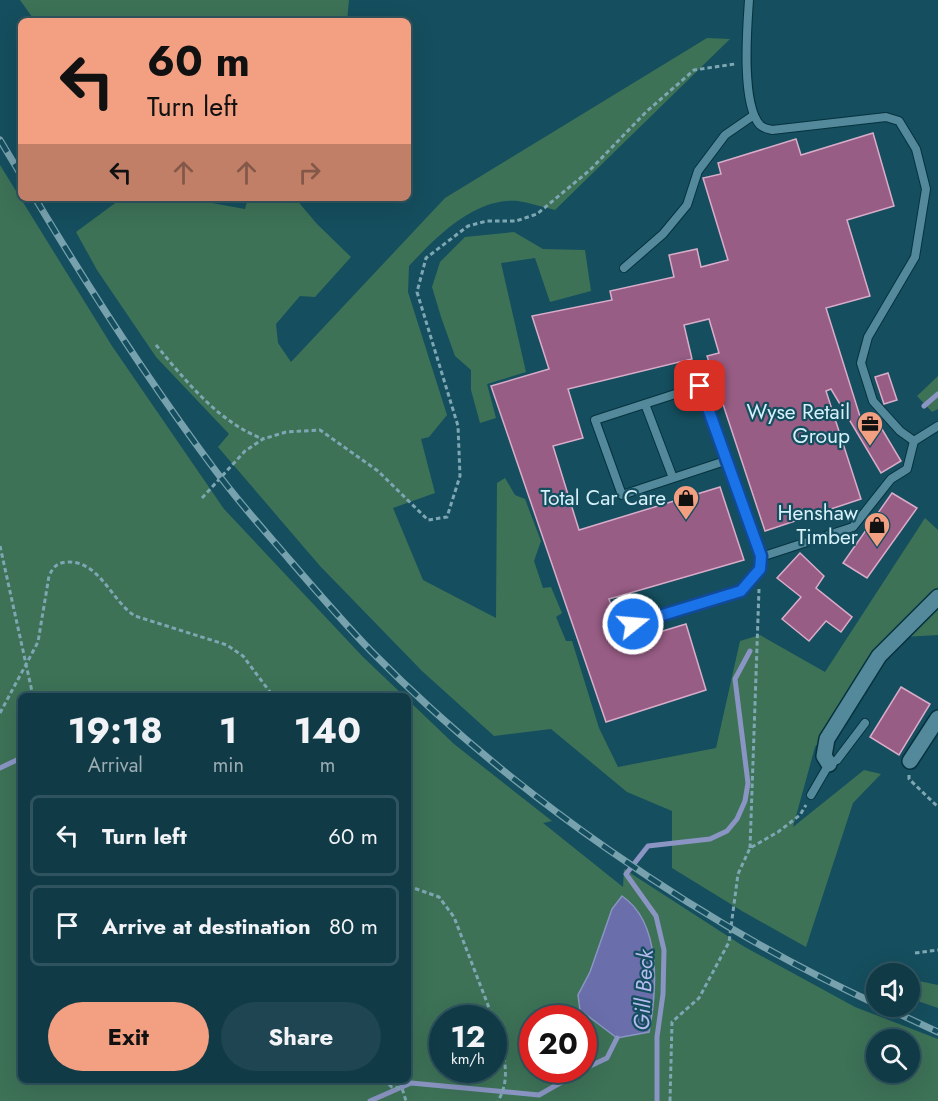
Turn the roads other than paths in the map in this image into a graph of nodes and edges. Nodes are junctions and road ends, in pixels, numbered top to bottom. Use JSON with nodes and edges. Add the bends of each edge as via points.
{"nodes":[{"id":1,"x":749,"y":0,"type":"edge"},
{"id":2,"x":754,"y":115,"type":"junction"},
{"id":3,"x":624,"y":268,"type":"dead end"},
{"id":4,"x":645,"y":404,"type":"junction"},
{"id":5,"x":938,"y":426,"type":"edge"},
{"id":6,"x":914,"y":441,"type":"junction"},
{"id":7,"x":725,"y":461,"type":"junction"},
{"id":8,"x":673,"y":478,"type":"junction"},
{"id":9,"x":761,"y":556,"type":"junction"},
{"id":10,"x":938,"y":597,"type":"edge"},
{"id":11,"x":633,"y":624,"type":"dead end"},
{"id":12,"x":938,"y":718,"type":"edge"},
{"id":13,"x":864,"y":723,"type":"dead end"},
{"id":14,"x":910,"y":762,"type":"road end"},
{"id":15,"x":829,"y":764,"type":"junction"},
{"id":16,"x":811,"y":795,"type":"road end"}],
"edges":[{"from":1,"to":2,"type":"lane","via":[[746,63]]},
{"from":2,"to":3,"type":"lane","via":[[725,135],[699,171],[687,205],[663,234]]},
{"from":2,"to":6,"type":"lane","via":[[761,126],[772,130],[886,117],[899,121],[916,149],[926,189],[915,257],[868,337],[861,363],[873,401]]},
{"from":4,"to":7,"type":"lane","via":[[700,386]]},
{"from":4,"to":8,"type":"lane"},
{"from":4,"to":8,"type":"lane","via":[[595,420],[622,495]]},
{"from":5,"to":6,"type":"lane"},
{"from":6,"to":9,"type":"lane","via":[[907,469],[891,479],[853,527]]},
{"from":7,"to":8,"type":"lane"},
{"from":7,"to":9,"type":"lane"},
{"from":9,"to":11,"type":"lane","via":[[760,569],[741,591]]},
{"from":10,"to":15,"type":"street","via":[[879,656],[827,739],[824,756]]},
{"from":12,"to":14,"type":"street"},
{"from":13,"to":15,"type":"lane","via":[[837,760]]},
{"from":15,"to":16,"type":"lane"}]}
